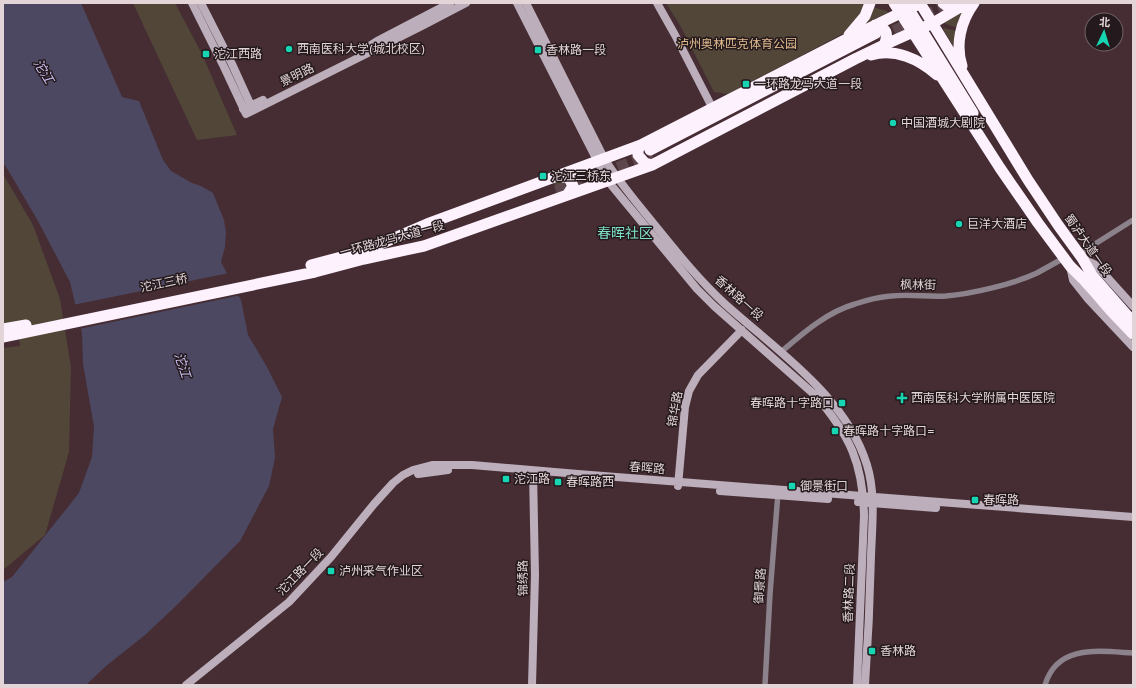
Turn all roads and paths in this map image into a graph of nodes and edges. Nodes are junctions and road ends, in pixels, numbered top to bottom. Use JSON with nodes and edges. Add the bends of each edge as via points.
{"nodes":[{"id":1,"x":192,"y":3,"type":"edge"},
{"id":2,"x":201,"y":3,"type":"edge"},
{"id":3,"x":450,"y":3,"type":"edge"},
{"id":4,"x":466,"y":3,"type":"edge"},
{"id":5,"x":517,"y":3,"type":"edge"},
{"id":6,"x":526,"y":3,"type":"edge"},
{"id":7,"x":657,"y":3,"type":"edge"},
{"id":8,"x":663,"y":3,"type":"edge"},
{"id":9,"x":870,"y":3,"type":"edge"},
{"id":10,"x":894,"y":3,"type":"edge"},
{"id":11,"x":912,"y":3,"type":"edge"},
{"id":12,"x":920,"y":3,"type":"edge"},
{"id":13,"x":944,"y":3,"type":"edge"},
{"id":14,"x":974,"y":3,"type":"edge"},
{"id":15,"x":963,"y":5,"type":"edge"},
{"id":16,"x":903,"y":8,"type":"edge"},
{"id":17,"x":933,"y":23,"type":"junction"},
{"id":18,"x":913,"y":32,"type":"junction"},
{"id":19,"x":878,"y":35,"type":"junction"},
{"id":20,"x":845,"y":40,"type":"junction"},
{"id":21,"x":855,"y":59,"type":"junction"},
{"id":22,"x":966,"y":78,"type":"junction"},
{"id":23,"x":947,"y":85,"type":"junction"},
{"id":24,"x":715,"y":107,"type":"junction"},
{"id":25,"x":248,"y":110,"type":"junction"},
{"id":26,"x":977,"y":112,"type":"junction"},
{"id":27,"x":649,"y":153,"type":"junction"},
{"id":28,"x":601,"y":160,"type":"junction"},
{"id":29,"x":611,"y":179,"type":"junction"},
{"id":30,"x":1028,"y":180,"type":"junction"},
{"id":31,"x":556,"y":184,"type":"junction"},
{"id":32,"x":568,"y":194,"type":"junction"},
{"id":33,"x":1026,"y":204,"type":"junction"},
{"id":34,"x":1133,"y":220,"type":"edge"},
{"id":35,"x":364,"y":255,"type":"junction"},
{"id":36,"x":1081,"y":256,"type":"junction"},
{"id":37,"x":1067,"y":262,"type":"junction"},
{"id":38,"x":314,"y":268,"type":"joint"},
{"id":39,"x":1133,"y":306,"type":"edge"},
{"id":40,"x":1133,"y":322,"type":"edge"},
{"id":41,"x":3,"y":329,"type":"edge"},
{"id":42,"x":21,"y":330,"type":"junction"},
{"id":43,"x":743,"y":331,"type":"junction"},
{"id":44,"x":1133,"y":334,"type":"edge"},
{"id":45,"x":3,"y":338,"type":"edge"},
{"id":46,"x":1133,"y":347,"type":"edge"},
{"id":47,"x":781,"y":352,"type":"junction"},
{"id":48,"x":423,"y":470,"type":"junction"},
{"id":49,"x":533,"y":473,"type":"junction"},
{"id":50,"x":680,"y":485,"type":"junction"},
{"id":51,"x":778,"y":492,"type":"junction"},
{"id":52,"x":868,"y":500,"type":"junction"},
{"id":53,"x":1133,"y":517,"type":"edge"},
{"id":54,"x":1133,"y":523,"type":"edge"},
{"id":55,"x":1133,"y":653,"type":"edge"},
{"id":56,"x":186,"y":685,"type":"edge"},
{"id":57,"x":195,"y":685,"type":"edge"},
{"id":58,"x":532,"y":685,"type":"edge"},
{"id":59,"x":765,"y":685,"type":"edge"},
{"id":60,"x":857,"y":685,"type":"edge"},
{"id":61,"x":865,"y":685,"type":"edge"},
{"id":62,"x":1045,"y":685,"type":"edge"}],
"edges":[{"from":1,"to":25,"type":"street"},
{"from":2,"to":25,"type":"street","via":[[232,64]]},
{"from":3,"to":25,"type":"street","name":"景明路"},
{"from":4,"to":25,"type":"street","name":"景明路"},
{"from":5,"to":28,"type":"street","name":"香林路一段"},
{"from":6,"to":28,"type":"street","name":"香林路一段"},
{"from":7,"to":24,"type":"street"},
{"from":8,"to":24,"type":"street"},
{"from":9,"to":20,"type":"highway","via":[[865,16]]},
{"from":10,"to":16,"type":"highway"},
{"from":11,"to":26,"type":"highway"},
{"from":12,"to":16,"type":"highway","name":"一环路龙马大道一段"},
{"from":12,"to":17,"type":"highway"},
{"from":13,"to":15,"type":"highway","via":[[952,9]]},
{"from":14,"to":22,"type":"highway","via":[[962,25],[960,38],[960,59]]},
{"from":15,"to":17,"type":"highway","name":"一环路龙马大道一段"},
{"from":16,"to":18,"type":"highway"},
{"from":16,"to":19,"type":"highway","name":"一环路龙马大道一段"},
{"from":16,"to":26,"type":"highway","bridge":true},
{"from":17,"to":18,"type":"highway","name":"一环路龙马大道一段"},
{"from":17,"to":22,"type":"highway"},
{"from":18,"to":19,"type":"highway","name":"一环路龙马大道一段"},
{"from":18,"to":23,"type":"highway"},
{"from":19,"to":20,"type":"highway","name":"一环路龙马大道一段"},
{"from":19,"to":21,"type":"highway","name":"一环路龙马大道一段"},
{"from":19,"to":27,"type":"highway"},
{"from":20,"to":24,"type":"highway","name":"一环路龙马大道一段"},
{"from":21,"to":23,"type":"highway","via":[[877,53],[902,54],[927,67]]},
{"from":21,"to":27,"type":"highway","name":"一环路龙马大道一段"},
{"from":22,"to":30,"type":"highway"},
{"from":23,"to":33,"type":"highway"},
{"from":24,"to":27,"type":"highway","name":"一环路龙马大道一段"},
{"from":26,"to":30,"type":"highway","via":[[1008,157]]},
{"from":26,"to":33,"type":"highway"},
{"from":27,"to":28,"type":"highway","name":"一环路龙马大道一段"},
{"from":27,"to":29,"type":"highway","name":"一环路龙马大道一段"},
{"from":28,"to":29,"type":"street","name":"香林路一段"},
{"from":28,"to":31,"type":"highway","name":"一环路龙马大道一段"},
{"from":29,"to":32,"type":"highway","name":"一环路龙马大道一段"},
{"from":29,"to":43,"type":"street","name":"香林路一段","via":[[697,289]]},
{"from":29,"to":47,"type":"street","name":"香林路一段","via":[[700,279]]},
{"from":30,"to":36,"type":"highway","name":"蜀泸大道一段"},
{"from":31,"to":32,"type":"highway","via":[[570,178],[573,186]]},
{"from":31,"to":35,"type":"highway"},
{"from":31,"to":35,"type":"highway","name":"一环路龙马大道一段","via":[[427,224]]},
{"from":32,"to":35,"type":"highway","name":"一环路龙马大道一段","via":[[424,246]]},
{"from":33,"to":37,"type":"highway","name":"蜀泸大道一段"},
{"from":34,"to":36,"type":"street"},
{"from":35,"to":38,"type":"highway","name":"一环路龙马大道一段"},
{"from":36,"to":39,"type":"street","via":[[1096,265]]},
{"from":36,"to":40,"type":"highway","name":"蜀泸大道一段","via":[[1092,275]]},
{"from":37,"to":44,"type":"highway","name":"蜀泸大道一段"},
{"from":37,"to":46,"type":"street","via":[[1073,280]]},
{"from":37,"to":47,"type":"street","name":"枫林街","via":[[1006,284],[969,293],[929,297],[892,296],[853,304],[808,329]]},
{"from":38,"to":42,"type":"highway","name":"沱江三桥"},
{"from":41,"to":42,"type":"highway"},
{"from":42,"to":45,"type":"highway"},
{"from":43,"to":50,"type":"street","name":"锦华路","via":[[698,375],[689,391],[685,407]]},
{"from":43,"to":52,"type":"street","name":"香林路一段","via":[[816,396],[842,429],[852,448]]},
{"from":47,"to":52,"type":"street","name":"香林路一段","via":[[828,398],[848,423],[867,466]]},
{"from":48,"to":49,"type":"street","name":"春晖路","via":[[432,465],[456,464]]},
{"from":48,"to":56,"type":"street","name":"沱江路一段","via":[[404,475],[393,483],[331,557],[289,602]]},
{"from":48,"to":57,"type":"street","name":"沱江路一段","via":[[397,487],[335,561],[293,605]]},
{"from":49,"to":50,"type":"street","name":"春晖路"},
{"from":49,"to":58,"type":"street","name":"锦绣路","via":[[535,582]]},
{"from":50,"to":51,"type":"street","name":"春晖路"},
{"from":51,"to":52,"type":"street","name":"春晖路"},
{"from":51,"to":59,"type":"street","name":"御景路"},
{"from":52,"to":53,"type":"street","name":"春晖路"},
{"from":52,"to":54,"type":"street","name":"春晖路"},
{"from":52,"to":60,"type":"street","name":"香林路二段"},
{"from":52,"to":61,"type":"street","name":"香林路二段"},
{"from":55,"to":62,"type":"street","via":[[1102,651],[1068,656],[1057,663]]}]}
